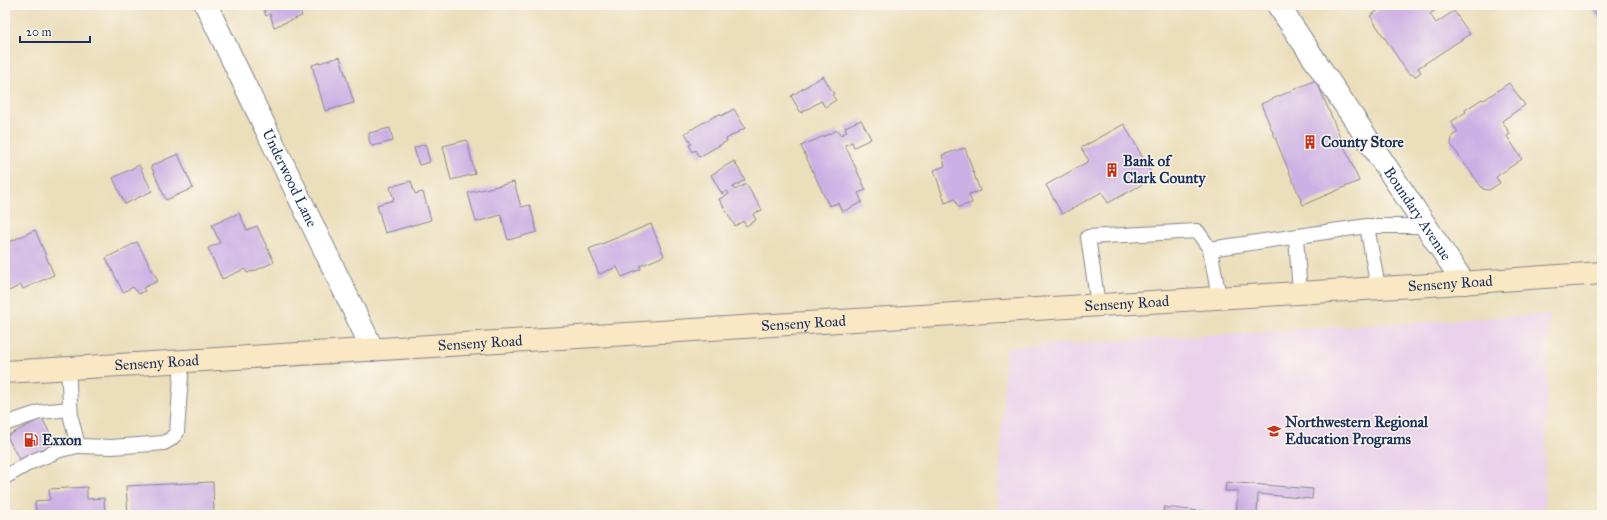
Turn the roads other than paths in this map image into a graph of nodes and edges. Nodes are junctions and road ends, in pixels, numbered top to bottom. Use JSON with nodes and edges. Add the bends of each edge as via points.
{"nodes":[{"id":1,"x":206,"y":5,"type":"edge"},
{"id":2,"x":1278,"y":5,"type":"edge"},
{"id":3,"x":1367,"y":226,"type":"junction"},
{"id":4,"x":1426,"y":226,"type":"junction"},
{"id":5,"x":1296,"y":237,"type":"junction"},
{"id":6,"x":1210,"y":249,"type":"junction"},
{"id":7,"x":1602,"y":273,"type":"edge"},
{"id":8,"x":1464,"y":282,"type":"junction"},
{"id":9,"x":1378,"y":288,"type":"junction"},
{"id":10,"x":1300,"y":293,"type":"junction"},
{"id":11,"x":1219,"y":298,"type":"junction"},
{"id":12,"x":1098,"y":305,"type":"junction"},
{"id":13,"x":374,"y":350,"type":"junction"},
{"id":14,"x":182,"y":361,"type":"junction"},
{"id":15,"x":68,"y":368,"type":"junction"},
{"id":16,"x":5,"y":372,"type":"edge"},
{"id":17,"x":70,"y":409,"type":"junction"},
{"id":18,"x":5,"y":424,"type":"edge"},
{"id":19,"x":78,"y":446,"type":"junction"},
{"id":20,"x":5,"y":477,"type":"edge"}],
"edges":[{"from":1,"to":13,"type":"street","name":"Underwood Lane"},
{"from":2,"to":4,"type":"street","name":"Boundary Avenue"},
{"from":3,"to":4,"type":"lane"},
{"from":3,"to":5,"type":"lane"},
{"from":3,"to":9,"type":"lane"},
{"from":4,"to":8,"type":"street","name":"Boundary Avenue"},
{"from":5,"to":6,"type":"lane"},
{"from":5,"to":10,"type":"lane"},
{"from":6,"to":11,"type":"lane"},
{"from":6,"to":12,"type":"lane","via":[[1197,231],[1088,237]]},
{"from":7,"to":8,"type":"main road","name":"Senseny Road"},
{"from":8,"to":9,"type":"main road","name":"Senseny Road"},
{"from":9,"to":10,"type":"main road","name":"Senseny Road"},
{"from":10,"to":11,"type":"main road","name":"Senseny Road"},
{"from":11,"to":12,"type":"main road","name":"Senseny Road"},
{"from":12,"to":13,"type":"main road","name":"Senseny Road"},
{"from":13,"to":14,"type":"main road","name":"Senseny Road"},
{"from":14,"to":15,"type":"main road","name":"Senseny Road"},
{"from":14,"to":19,"type":"lane","via":[[177,432],[171,439],[164,443],[112,447]]},
{"from":15,"to":16,"type":"main road","name":"Senseny Road"},
{"from":15,"to":17,"type":"lane"},
{"from":17,"to":18,"type":"lane","via":[[40,412]]},
{"from":17,"to":19,"type":"lane"},
{"from":19,"to":20,"type":"lane","via":[[30,462]]}]}
